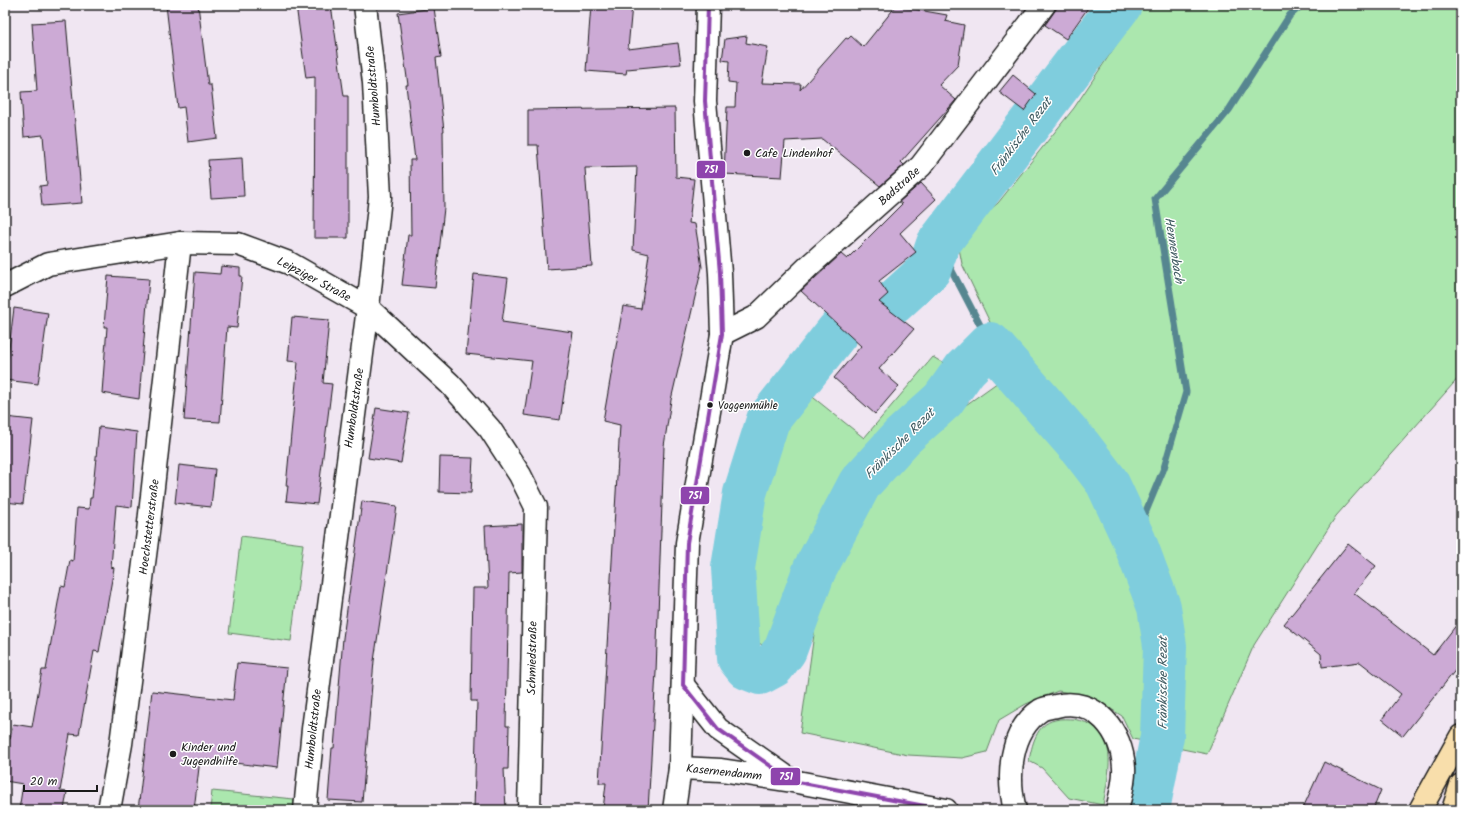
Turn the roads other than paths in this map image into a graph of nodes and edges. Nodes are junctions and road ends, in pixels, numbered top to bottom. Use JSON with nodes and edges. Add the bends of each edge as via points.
{"nodes":[{"id":1,"x":365,"y":5,"type":"edge"},
{"id":2,"x":708,"y":5,"type":"edge"},
{"id":3,"x":1044,"y":5,"type":"edge"},
{"id":4,"x":180,"y":243,"type":"junction"},
{"id":5,"x":5,"y":286,"type":"edge"},
{"id":6,"x":368,"y":308,"type":"junction"},
{"id":7,"x":722,"y":334,"type":"junction"},
{"id":8,"x":536,"y":507,"type":"joint"},
{"id":9,"x":683,"y":685,"type":"junction"},
{"id":10,"x":1461,"y":736,"type":"edge"},
{"id":11,"x":680,"y":768,"type":"junction"},
{"id":12,"x":792,"y":781,"type":"junction"},
{"id":13,"x":1461,"y":785,"type":"edge"},
{"id":14,"x":109,"y":810,"type":"edge"},
{"id":15,"x":305,"y":810,"type":"edge"},
{"id":16,"x":529,"y":810,"type":"edge"},
{"id":17,"x":674,"y":810,"type":"edge"},
{"id":18,"x":946,"y":810,"type":"edge"},
{"id":19,"x":1015,"y":810,"type":"edge"},
{"id":20,"x":1117,"y":810,"type":"edge"},
{"id":21,"x":1420,"y":810,"type":"edge"},
{"id":22,"x":1453,"y":810,"type":"edge"}],
"edges":[{"from":1,"to":6,"type":"street","name":"Humboldtstraße","via":[[374,83],[380,197]]},
{"from":2,"to":7,"type":"street","via":[[705,101],[720,273]]},
{"from":3,"to":7,"type":"street","name":"Badstraße","via":[[921,166],[756,317]]},
{"from":4,"to":5,"type":"street","name":"Leipziger Straße","via":[[48,264]]},
{"from":4,"to":6,"type":"street","name":"Leipziger Straße","via":[[238,244],[289,263]]},
{"from":4,"to":14,"type":"street","name":"Hoechstetterstraße","via":[[148,532],[121,744]]},
{"from":6,"to":8,"type":"street","name":"Leipziger Straße","via":[[450,384],[490,429],[520,475]]},
{"from":6,"to":15,"type":"street","name":"Humboldtstraße","via":[[314,713]]},
{"from":7,"to":9,"type":"street","via":[[687,543]]},
{"from":8,"to":16,"type":"street","name":"Schmiedstraße"},
{"from":9,"to":11,"type":"street"},
{"from":9,"to":12,"type":"street","name":"Kasernendamm","via":[[718,729]]},
{"from":10,"to":21,"type":"main road"},
{"from":11,"to":12,"type":"street","name":"Kasernendamm","via":[[721,770]]},
{"from":11,"to":17,"type":"street"},
{"from":12,"to":18,"type":"street","name":"Kasernendamm"},
{"from":13,"to":22,"type":"main road"},
{"from":19,"to":20,"type":"street","via":[[1011,766],[1017,741],[1027,723],[1042,710],[1067,704],[1090,709],[1096,713],[1108,722],[1120,741],[1124,769]]}]}
